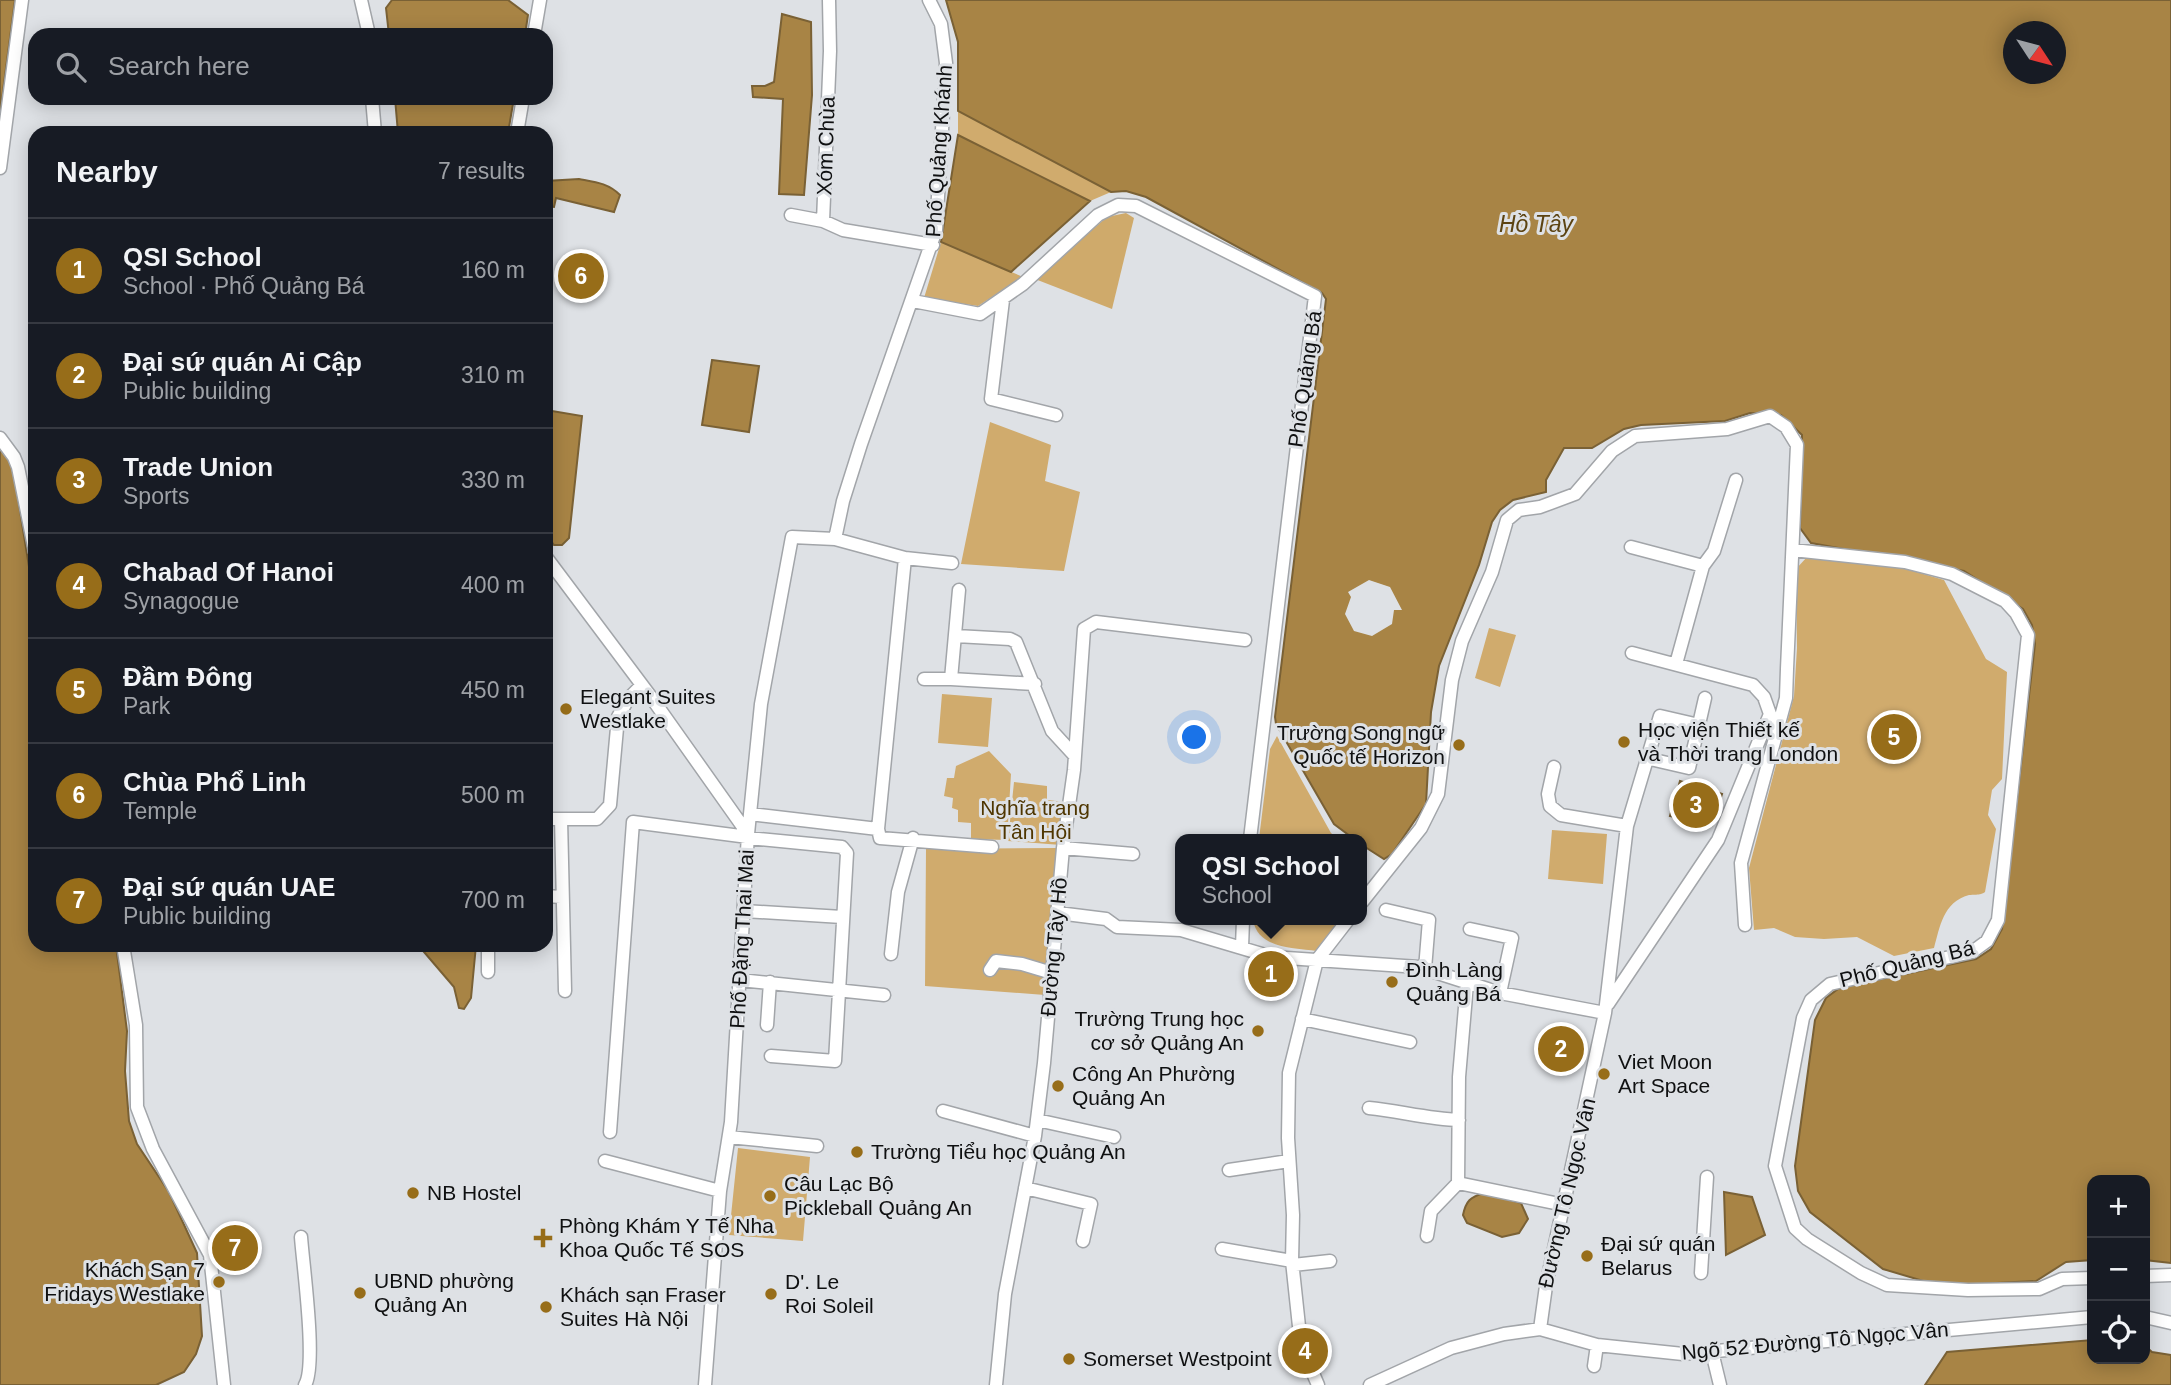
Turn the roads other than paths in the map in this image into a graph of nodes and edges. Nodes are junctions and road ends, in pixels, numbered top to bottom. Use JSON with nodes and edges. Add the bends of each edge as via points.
{"nodes":[{"id":1,"x":22,"y":0,"type":"edge"},
{"id":2,"x":361,"y":0,"type":"edge"},
{"id":3,"x":540,"y":0,"type":"edge"},
{"id":4,"x":829,"y":0,"type":"edge"},
{"id":5,"x":929,"y":0,"type":"edge"},
{"id":6,"x":367,"y":28,"type":"edge"},
{"id":7,"x":535,"y":28,"type":"edge"},
{"id":8,"x":373,"y":105,"type":"edge"},
{"id":9,"x":522,"y":105,"type":"edge"},
{"id":10,"x":374,"y":126,"type":"edge"},
{"id":11,"x":518,"y":126,"type":"edge"},
{"id":12,"x":0,"y":168,"type":"edge"},
{"id":13,"x":791,"y":215,"type":"dead end"},
{"id":14,"x":823,"y":221,"type":"junction"},
{"id":15,"x":933,"y":245,"type":"junction"},
{"id":16,"x":1003,"y":300,"type":"junction"},
{"id":17,"x":914,"y":301,"type":"junction"},
{"id":18,"x":1056,"y":415,"type":"dead end"},
{"id":19,"x":0,"y":438,"type":"edge"},
{"id":20,"x":1736,"y":480,"type":"dead end"},
{"id":21,"x":28,"y":517,"type":"edge"},
{"id":22,"x":835,"y":540,"type":"junction"},
{"id":23,"x":1631,"y":547,"type":"dead end"},
{"id":24,"x":1793,"y":550,"type":"junction"},
{"id":25,"x":905,"y":558,"type":"junction"},
{"id":26,"x":952,"y":563,"type":"dead end"},
{"id":27,"x":553,"y":566,"type":"edge"},
{"id":28,"x":1703,"y":566,"type":"junction"},
{"id":29,"x":959,"y":590,"type":"dead end"},
{"id":30,"x":956,"y":636,"type":"junction"},
{"id":31,"x":1245,"y":640,"type":"dead end"},
{"id":32,"x":1632,"y":653,"type":"dead end"},
{"id":33,"x":1676,"y":664,"type":"junction"},
{"id":34,"x":924,"y":679,"type":"dead end"},
{"id":35,"x":951,"y":679,"type":"junction"},
{"id":36,"x":1035,"y":684,"type":"junction"},
{"id":37,"x":642,"y":685,"type":"junction"},
{"id":38,"x":1705,"y":698,"type":"dead end"},
{"id":39,"x":1699,"y":725,"type":"junction"},
{"id":40,"x":1075,"y":756,"type":"junction"},
{"id":41,"x":1650,"y":759,"type":"junction"},
{"id":42,"x":1554,"y":767,"type":"dead end"},
{"id":43,"x":750,"y":814,"type":"junction"},
{"id":44,"x":553,"y":819,"type":"edge"},
{"id":45,"x":561,"y":819,"type":"junction"},
{"id":46,"x":1627,"y":826,"type":"junction"},
{"id":47,"x":878,"y":829,"type":"junction"},
{"id":48,"x":1251,"y":834,"type":"edge"},
{"id":49,"x":748,"y":837,"type":"junction"},
{"id":50,"x":913,"y":838,"type":"junction"},
{"id":51,"x":992,"y":846,"type":"dead end"},
{"id":52,"x":1063,"y":848,"type":"junction"},
{"id":53,"x":1133,"y":854,"type":"dead end"},
{"id":54,"x":553,"y":896,"type":"edge"},
{"id":55,"x":1367,"y":896,"type":"edge"},
{"id":56,"x":561,"y":897,"type":"junction"},
{"id":57,"x":1386,"y":910,"type":"dead end"},
{"id":58,"x":744,"y":911,"type":"junction"},
{"id":59,"x":1058,"y":913,"type":"junction"},
{"id":60,"x":842,"y":917,"type":"junction"},
{"id":61,"x":1243,"y":925,"type":"edge"},
{"id":62,"x":1344,"y":925,"type":"edge"},
{"id":63,"x":1745,"y":925,"type":"dead end"},
{"id":64,"x":1470,"y":929,"type":"dead end"},
{"id":65,"x":1242,"y":947,"type":"junction"},
{"id":66,"x":124,"y":952,"type":"edge"},
{"id":67,"x":488,"y":952,"type":"edge"},
{"id":68,"x":891,"y":954,"type":"dead end"},
{"id":69,"x":1317,"y":960,"type":"junction"},
{"id":70,"x":1425,"y":969,"type":"junction"},
{"id":71,"x":990,"y":970,"type":"dead end"},
{"id":72,"x":488,"y":972,"type":"dead end"},
{"id":73,"x":1052,"y":973,"type":"junction"},
{"id":74,"x":740,"y":980,"type":"junction"},
{"id":75,"x":770,"y":982,"type":"junction"},
{"id":76,"x":1466,"y":984,"type":"junction"},
{"id":77,"x":841,"y":989,"type":"junction"},
{"id":78,"x":565,"y":991,"type":"dead end"},
{"id":79,"x":1500,"y":993,"type":"junction"},
{"id":80,"x":884,"y":995,"type":"dead end"},
{"id":81,"x":1605,"y":1010,"type":"junction"},
{"id":82,"x":1302,"y":1019,"type":"junction"},
{"id":83,"x":767,"y":1025,"type":"dead end"},
{"id":84,"x":1410,"y":1042,"type":"dead end"},
{"id":85,"x":771,"y":1056,"type":"dead end"},
{"id":86,"x":1369,"y":1108,"type":"dead end"},
{"id":87,"x":943,"y":1111,"type":"dead end"},
{"id":88,"x":1037,"y":1120,"type":"junction"},
{"id":89,"x":1459,"y":1120,"type":"junction"},
{"id":90,"x":610,"y":1132,"type":"dead end"},
{"id":91,"x":1035,"y":1136,"type":"junction"},
{"id":92,"x":729,"y":1137,"type":"junction"},
{"id":93,"x":1114,"y":1137,"type":"dead end"},
{"id":94,"x":817,"y":1146,"type":"dead end"},
{"id":95,"x":605,"y":1161,"type":"dead end"},
{"id":96,"x":1289,"y":1161,"type":"junction"},
{"id":97,"x":1229,"y":1170,"type":"dead end"},
{"id":98,"x":1707,"y":1177,"type":"dead end"},
{"id":99,"x":1458,"y":1183,"type":"junction"},
{"id":100,"x":1025,"y":1188,"type":"junction"},
{"id":101,"x":720,"y":1191,"type":"junction"},
{"id":102,"x":1564,"y":1205,"type":"junction"},
{"id":103,"x":1427,"y":1236,"type":"dead end"},
{"id":104,"x":301,"y":1237,"type":"dead end"},
{"id":105,"x":1083,"y":1241,"type":"dead end"},
{"id":106,"x":1222,"y":1249,"type":"dead end"},
{"id":107,"x":1330,"y":1261,"type":"dead end"},
{"id":108,"x":1292,"y":1263,"type":"junction"},
{"id":109,"x":1701,"y":1273,"type":"dead end"},
{"id":110,"x":2171,"y":1275,"type":"edge"},
{"id":111,"x":2150,"y":1276,"type":"edge"},
{"id":112,"x":2087,"y":1278,"type":"edge"},
{"id":113,"x":2087,"y":1317,"type":"edge"},
{"id":114,"x":2150,"y":1318,"type":"edge"},
{"id":115,"x":2171,"y":1323,"type":"edge"},
{"id":116,"x":1539,"y":1329,"type":"junction"},
{"id":117,"x":1597,"y":1345,"type":"junction"},
{"id":118,"x":1712,"y":1352,"type":"junction"},
{"id":119,"x":1594,"y":1366,"type":"dead end"},
{"id":120,"x":223,"y":1385,"type":"edge"},
{"id":121,"x":305,"y":1385,"type":"edge"},
{"id":122,"x":705,"y":1385,"type":"edge"},
{"id":123,"x":996,"y":1385,"type":"edge"},
{"id":124,"x":1318,"y":1385,"type":"edge"},
{"id":125,"x":1370,"y":1385,"type":"edge"},
{"id":126,"x":1720,"y":1385,"type":"edge"}],
"edges":[{"from":1,"to":12,"type":"street"},
{"from":2,"to":6,"type":"street"},
{"from":3,"to":7,"type":"street"},
{"from":4,"to":14,"type":"street","name":"Xóm Chùa"},
{"from":5,"to":15,"type":"street","name":"Phố Quảng Khánh","via":[[941,24],[946,63]]},
{"from":8,"to":10,"type":"street"},
{"from":9,"to":11,"type":"street"},
{"from":13,"to":14,"type":"street"},
{"from":14,"to":15,"type":"street","name":"Xóm Chùa","via":[[843,230]]},
{"from":15,"to":17,"type":"street","name":"Phố Quảng Khánh","via":[[918,276]]},
{"from":16,"to":17,"type":"street","name":"Phố Quảng Bá","via":[[981,314]]},
{"from":16,"to":18,"type":"street","via":[[991,399]]},
{"from":16,"to":48,"type":"street","name":"Phố Quảng Bá","via":[[1098,215],[1118,205],[1136,206],[1315,296]]},
{"from":17,"to":22,"type":"street","name":"Phố Quảng Khánh","via":[[861,444]]},
{"from":19,"to":21,"type":"street","via":[[18,467]]},
{"from":20,"to":28,"type":"street","via":[[1714,551]]},
{"from":22,"to":25,"type":"street"},
{"from":22,"to":43,"type":"street","via":[[792,537],[761,704]]},
{"from":23,"to":28,"type":"street"},
{"from":24,"to":55,"type":"street","via":[[1797,445],[1786,427],[1770,416],[1727,429],[1636,436],[1612,451],[1575,494],[1519,510],[1507,520],[1492,572],[1462,641],[1452,680],[1438,794],[1421,828]]},
{"from":24,"to":63,"type":"street","via":[[1786,698],[1741,863]]},
{"from":24,"to":112,"type":"street","name":"Phố Quảng Bá","via":[[1905,562],[1952,573],[2005,601],[2028,635],[1998,920],[1987,941],[1972,952],[1829,984],[1811,1000],[1803,1018],[1775,1166],[1795,1228],[1887,1285],[2039,1289],[2062,1279]]},
{"from":25,"to":26,"type":"street"},
{"from":25,"to":47,"type":"street"},
{"from":27,"to":37,"type":"street","name":"Phố Đặng Thai Mai"},
{"from":28,"to":33,"type":"street"},
{"from":29,"to":30,"type":"street"},
{"from":30,"to":35,"type":"street"},
{"from":30,"to":36,"type":"street","via":[[1013,640]]},
{"from":31,"to":40,"type":"street","name":"Đường Tây Hồ","via":[[1096,622],[1087,625]]},
{"from":32,"to":33,"type":"street"},
{"from":33,"to":81,"type":"street","via":[[1753,685],[1770,714],[1718,840]]},
{"from":34,"to":35,"type":"street"},
{"from":35,"to":36,"type":"street"},
{"from":36,"to":40,"type":"street","via":[[1052,731]]},
{"from":37,"to":45,"type":"street","via":[[618,717],[610,805],[597,819]]},
{"from":37,"to":49,"type":"street","name":"Phố Đặng Thai Mai"},
{"from":38,"to":39,"type":"street"},
{"from":39,"to":41,"type":"street","name":"Đường Tô Ngọc Vân","via":[[1660,716]]},
{"from":39,"to":41,"type":"street","via":[[1689,768]]},
{"from":40,"to":52,"type":"street","name":"Đường Tây Hồ"},
{"from":41,"to":46,"type":"street","name":"Đường Tô Ngọc Vân"},
{"from":42,"to":46,"type":"street","via":[[1548,794],[1550,806],[1561,815]]},
{"from":43,"to":47,"type":"street"},
{"from":43,"to":49,"type":"street"},
{"from":44,"to":45,"type":"street"},
{"from":45,"to":56,"type":"street"},
{"from":46,"to":81,"type":"street","name":"Đường Tô Ngọc Vân"},
{"from":47,"to":50,"type":"street","via":[[880,838]]},
{"from":49,"to":58,"type":"street","name":"Phố Đặng Thai Mai"},
{"from":49,"to":60,"type":"street","via":[[845,848]]},
{"from":49,"to":90,"type":"street","via":[[633,822]]},
{"from":50,"to":51,"type":"street"},
{"from":50,"to":68,"type":"street","via":[[898,892]]},
{"from":52,"to":53,"type":"street"},
{"from":52,"to":59,"type":"street","name":"Đường Tây Hồ"},
{"from":54,"to":56,"type":"street"},
{"from":56,"to":78,"type":"street"},
{"from":57,"to":70,"type":"street","via":[[1429,920]]},
{"from":58,"to":60,"type":"street"},
{"from":58,"to":74,"type":"street","name":"Phố Đặng Thai Mai"},
{"from":59,"to":65,"type":"street","via":[[1106,919],[1117,927],[1181,930]]},
{"from":59,"to":73,"type":"street","name":"Đường Tây Hồ"},
{"from":60,"to":77,"type":"street"},
{"from":61,"to":65,"type":"street"},
{"from":62,"to":69,"type":"street"},
{"from":64,"to":79,"type":"street","via":[[1512,938]]},
{"from":65,"to":69,"type":"street","via":[[1272,957]]},
{"from":66,"to":120,"type":"street","via":[[136,1025],[137,1107],[153,1149],[210,1255]]},
{"from":67,"to":72,"type":"street"},
{"from":69,"to":70,"type":"street"},
{"from":69,"to":82,"type":"street"},
{"from":70,"to":76,"type":"street"},
{"from":71,"to":73,"type":"street","via":[[992,962],[999,961]]},
{"from":73,"to":88,"type":"street","name":"Đường Tây Hồ"},
{"from":74,"to":75,"type":"street"},
{"from":74,"to":92,"type":"street","name":"Phố Đặng Thai Mai"},
{"from":75,"to":77,"type":"street"},
{"from":75,"to":83,"type":"street"},
{"from":76,"to":79,"type":"street"},
{"from":76,"to":89,"type":"street"},
{"from":77,"to":80,"type":"street"},
{"from":77,"to":85,"type":"street","via":[[835,1061]]},
{"from":79,"to":81,"type":"street"},
{"from":81,"to":102,"type":"street","name":"Đường Tô Ngọc Vân"},
{"from":82,"to":84,"type":"street"},
{"from":82,"to":96,"type":"street","via":[[1289,1073],[1293,1095]]},
{"from":86,"to":89,"type":"street"},
{"from":87,"to":91,"type":"street"},
{"from":88,"to":91,"type":"street","name":"Đường Tây Hồ"},
{"from":88,"to":93,"type":"street"},
{"from":89,"to":99,"type":"street"},
{"from":91,"to":100,"type":"street","name":"Đường Tây Hồ"},
{"from":92,"to":94,"type":"street"},
{"from":92,"to":101,"type":"street","name":"Phố Đặng Thai Mai"},
{"from":95,"to":101,"type":"street"},
{"from":96,"to":97,"type":"street"},
{"from":96,"to":108,"type":"street"},
{"from":98,"to":109,"type":"street"},
{"from":99,"to":102,"type":"street"},
{"from":99,"to":103,"type":"street","via":[[1431,1210]]},
{"from":100,"to":105,"type":"street","via":[[1091,1204]]},
{"from":100,"to":123,"type":"street","name":"Đường Tây Hồ","via":[[1005,1294]]},
{"from":101,"to":122,"type":"street","name":"Phố Đặng Thai Mai"},
{"from":102,"to":116,"type":"street","name":"Đường Tô Ngọc Vân"},
{"from":104,"to":121,"type":"street","via":[[309,1353]]},
{"from":106,"to":108,"type":"street"},
{"from":107,"to":108,"type":"street"},
{"from":108,"to":124,"type":"street","via":[[1301,1345]]},
{"from":110,"to":111,"type":"street"},
{"from":113,"to":118,"type":"street","name":"Ngõ 52 Đường Tô Ngọc Vân"},
{"from":114,"to":115,"type":"street"},
{"from":116,"to":117,"type":"street","name":"Ngõ 52 Đường Tô Ngọc Vân"},
{"from":116,"to":125,"type":"street","via":[[1451,1348]]},
{"from":117,"to":118,"type":"street","name":"Ngõ 52 Đường Tô Ngọc Vân","via":[[1675,1354]]},
{"from":117,"to":119,"type":"street"},
{"from":118,"to":126,"type":"street"}]}
